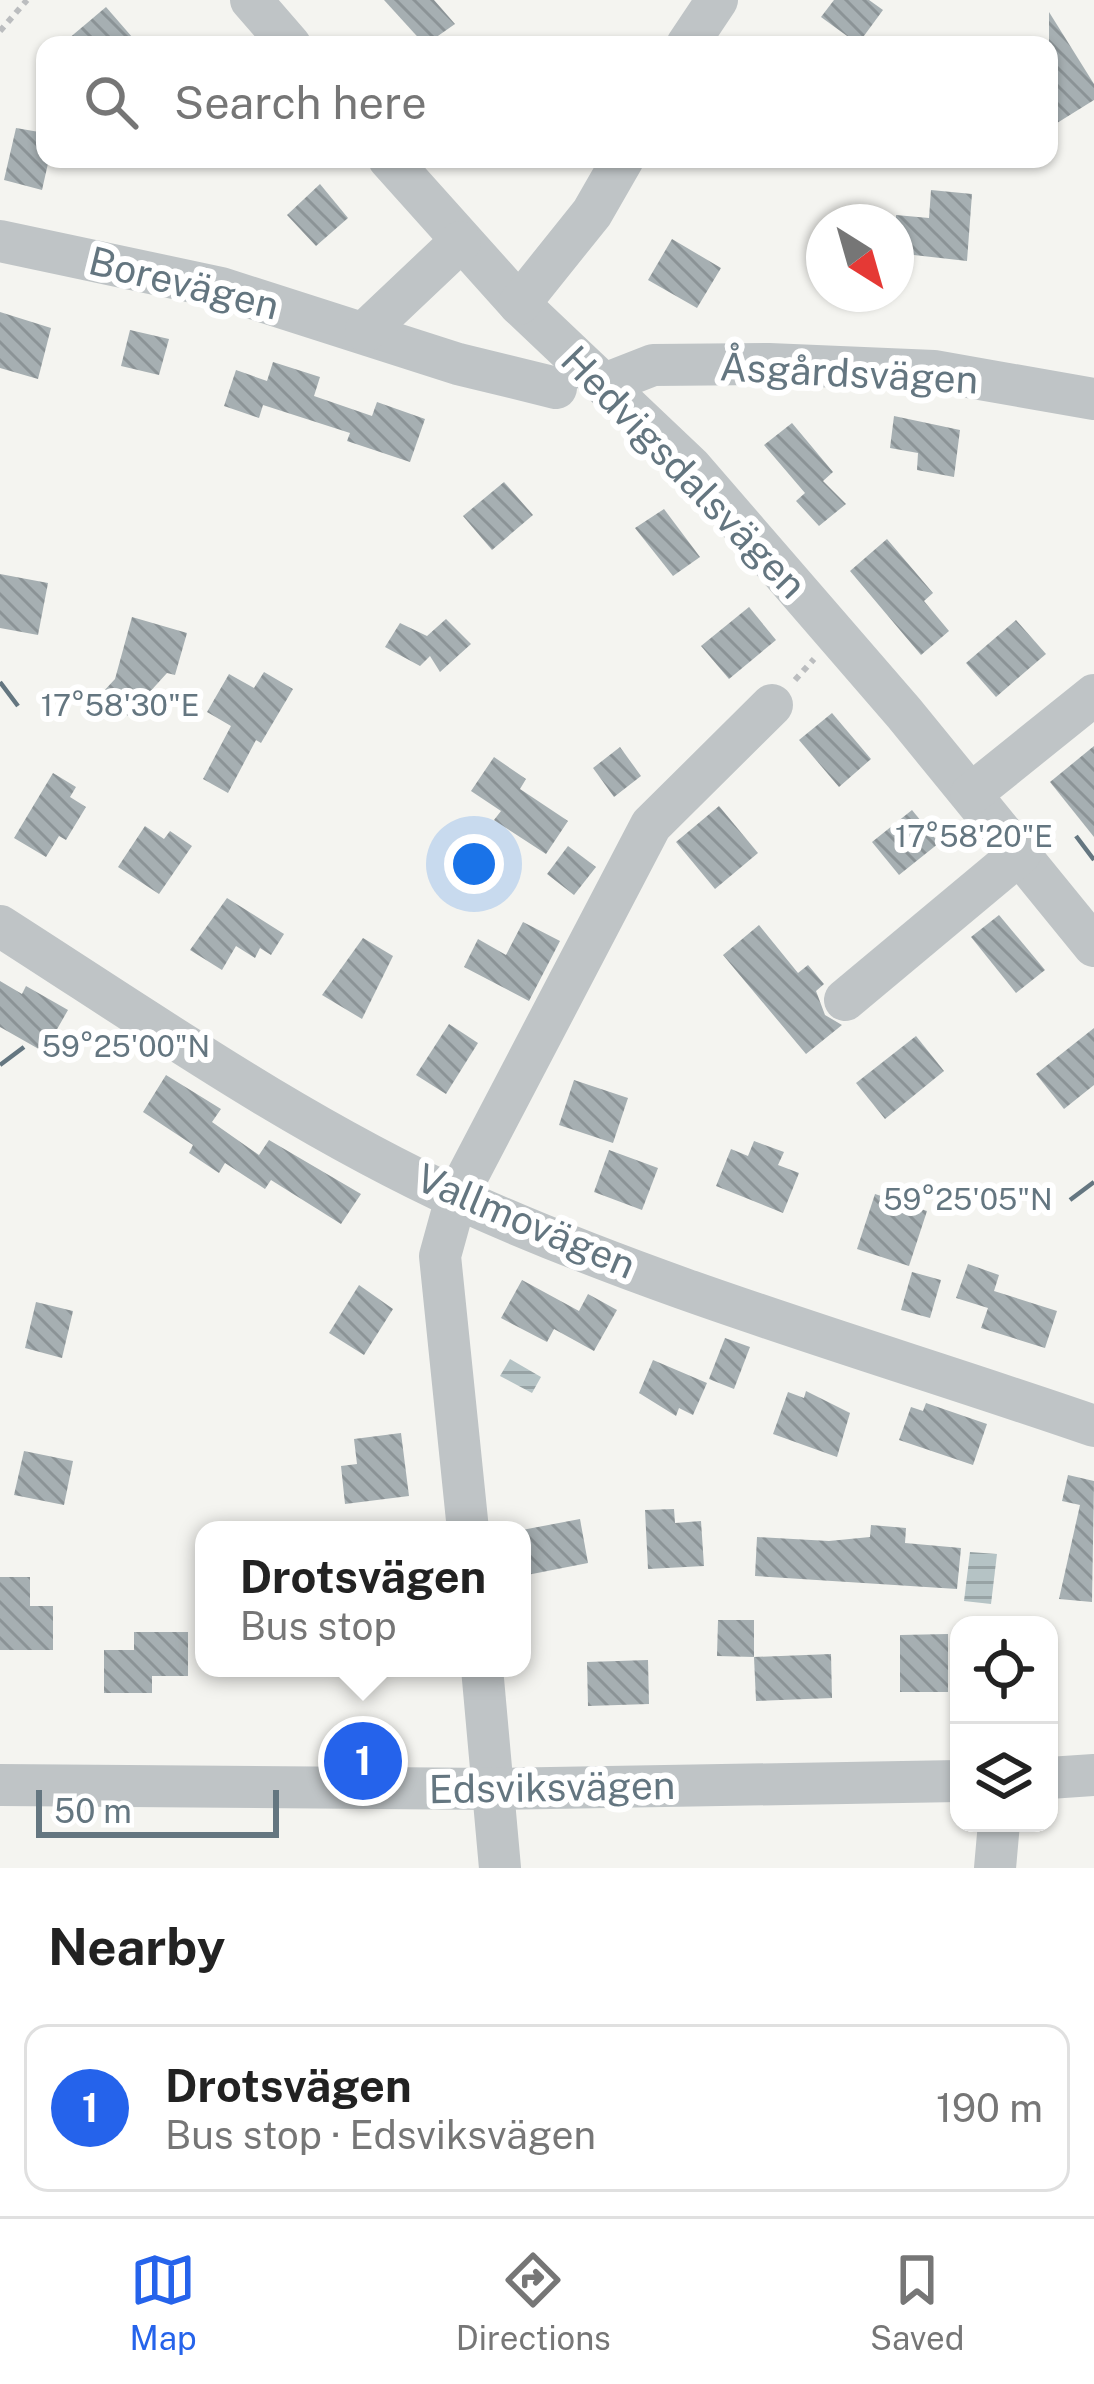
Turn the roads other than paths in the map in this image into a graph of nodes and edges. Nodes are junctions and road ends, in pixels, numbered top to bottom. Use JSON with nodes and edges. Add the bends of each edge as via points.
{"nodes":[{"id":1,"x":251,"y":0,"type":"edge"},
{"id":2,"x":717,"y":0,"type":"edge"},
{"id":3,"x":282,"y":36,"type":"edge"},
{"id":4,"x":693,"y":36,"type":"edge"},
{"id":5,"x":397,"y":168,"type":"edge"},
{"id":6,"x":617,"y":168,"type":"edge"},
{"id":7,"x":0,"y":241,"type":"edge"},
{"id":8,"x":460,"y":242,"type":"junction"},
{"id":9,"x":519,"y":304,"type":"junction"},
{"id":10,"x":366,"y":331,"type":"junction"},
{"id":11,"x":607,"y":383,"type":"junction"},
{"id":12,"x":556,"y":388,"type":"dead end"},
{"id":13,"x":1094,"y":399,"type":"edge"},
{"id":14,"x":1094,"y":695,"type":"edge"},
{"id":15,"x":772,"y":705,"type":"road end"},
{"id":16,"x":971,"y":794,"type":"junction"},
{"id":17,"x":1020,"y":854,"type":"junction"},
{"id":18,"x":0,"y":926,"type":"edge"},
{"id":19,"x":1094,"y":946,"type":"edge"},
{"id":20,"x":845,"y":1000,"type":"dead end"},
{"id":21,"x":456,"y":1198,"type":"junction"},
{"id":22,"x":1094,"y":1426,"type":"edge"},
{"id":23,"x":467,"y":1521,"type":"edge"},
{"id":24,"x":483,"y":1677,"type":"edge"},
{"id":25,"x":1094,"y":1775,"type":"edge"},
{"id":26,"x":1058,"y":1777,"type":"edge"},
{"id":27,"x":950,"y":1781,"type":"edge"},
{"id":28,"x":0,"y":1785,"type":"edge"},
{"id":29,"x":495,"y":1789,"type":"junction"},
{"id":30,"x":998,"y":1832,"type":"edge"},
{"id":31,"x":500,"y":1868,"type":"edge"},
{"id":32,"x":995,"y":1868,"type":"edge"}],
"edges":[{"from":1,"to":3,"type":"street"},
{"from":2,"to":4,"type":"street"},
{"from":5,"to":8,"type":"street","name":"Hedvigsdalsvägen"},
{"from":6,"to":9,"type":"street","via":[[592,213]]},
{"from":7,"to":10,"type":"street","name":"Borevägen","via":[[221,288]]},
{"from":8,"to":9,"type":"street","name":"Hedvigsdalsvägen"},
{"from":8,"to":10,"type":"street"},
{"from":9,"to":11,"type":"street","name":"Hedvigsdalsvägen"},
{"from":10,"to":12,"type":"street","name":"Borevägen"},
{"from":11,"to":13,"type":"street","name":"Åsgårdsvägen","via":[[653,365],[769,364],[934,371]]},
{"from":11,"to":16,"type":"street","name":"Hedvigsdalsvägen","via":[[691,467]]},
{"from":14,"to":16,"type":"street"},
{"from":15,"to":21,"type":"street","via":[[651,825]]},
{"from":16,"to":17,"type":"street","name":"Hedvigsdalsvägen"},
{"from":17,"to":19,"type":"street","name":"Hedvigsdalsvägen"},
{"from":17,"to":20,"type":"street"},
{"from":18,"to":21,"type":"street","name":"Vallmovägen","via":[[244,1082]]},
{"from":21,"to":22,"type":"street","name":"Vallmovägen","via":[[563,1243]]},
{"from":21,"to":23,"type":"street","via":[[440,1256]]},
{"from":24,"to":29,"type":"street"},
{"from":25,"to":26,"type":"street"},
{"from":27,"to":29,"type":"street","name":"Edsviksvägen"},
{"from":28,"to":29,"type":"street","name":"Edsviksvägen"},
{"from":29,"to":31,"type":"street"},
{"from":30,"to":32,"type":"street"}]}
